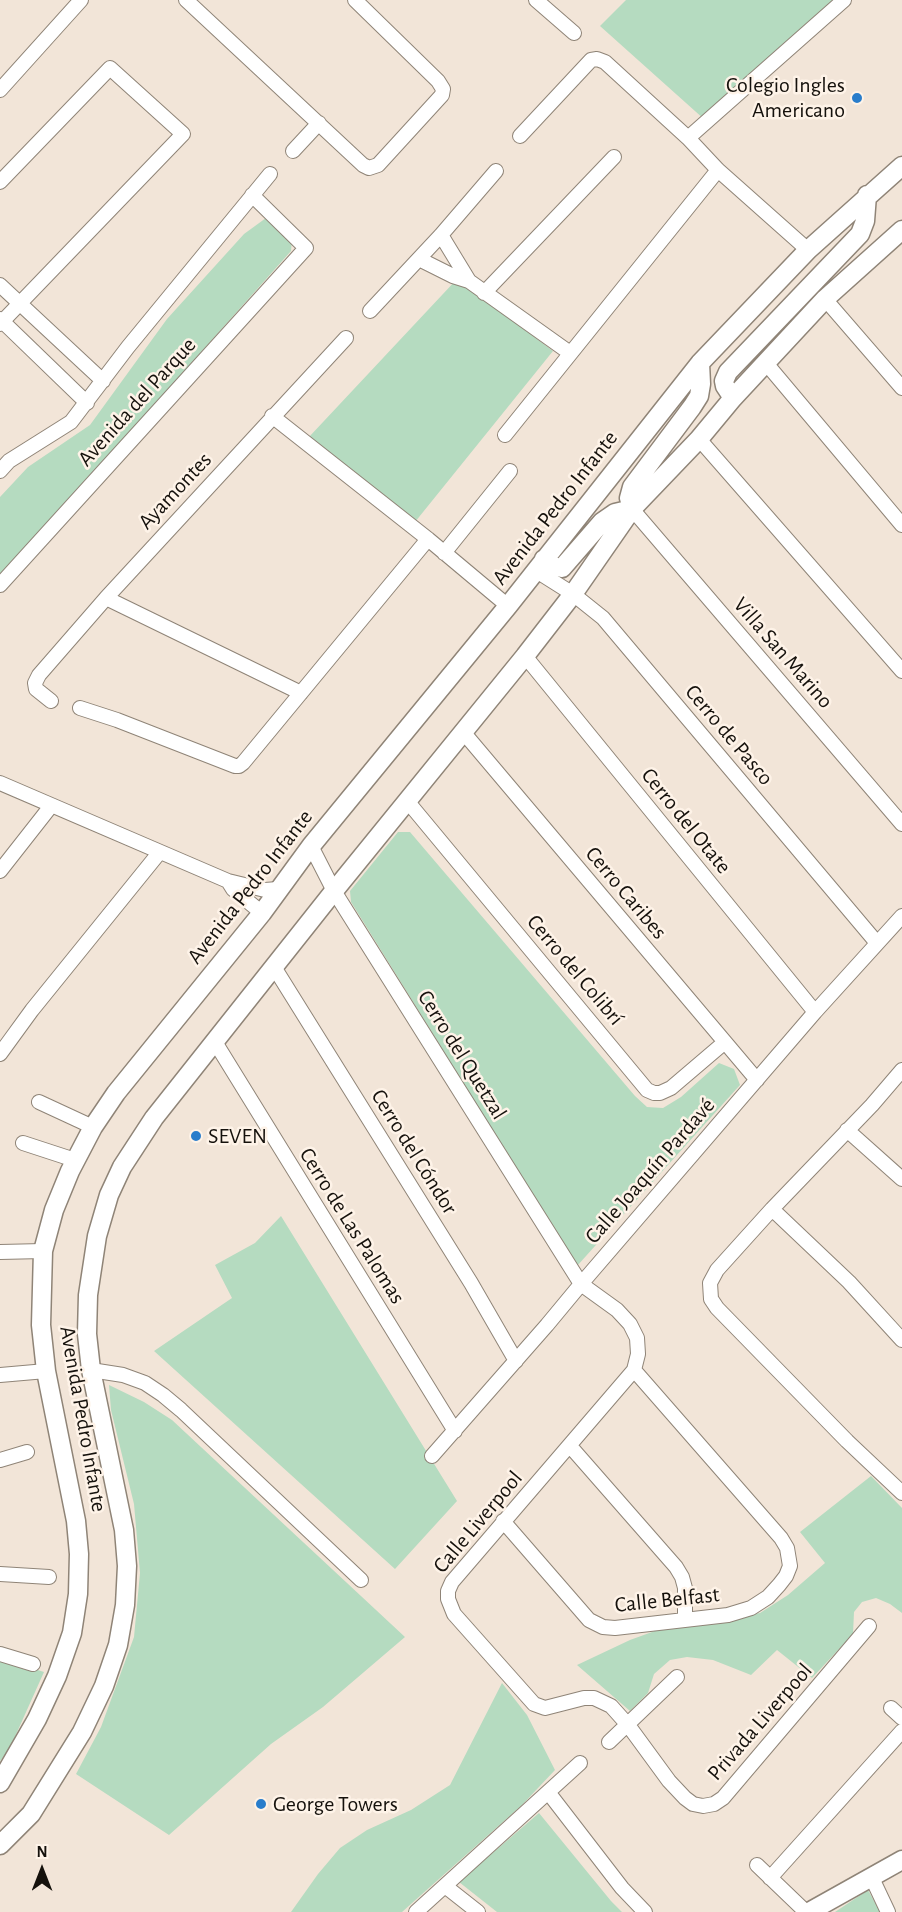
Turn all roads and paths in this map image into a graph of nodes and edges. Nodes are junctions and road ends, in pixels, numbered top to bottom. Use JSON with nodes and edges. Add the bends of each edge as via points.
{"nodes":[{"id":1,"x":81,"y":0,"type":"edge"},
{"id":2,"x":186,"y":0,"type":"edge"},
{"id":3,"x":355,"y":0,"type":"edge"},
{"id":4,"x":536,"y":0,"type":"edge"},
{"id":5,"x":844,"y":0,"type":"edge"},
{"id":6,"x":574,"y":33,"type":"dead end"},
{"id":7,"x":0,"y":90,"type":"edge"},
{"id":8,"x":319,"y":123,"type":"junction"},
{"id":9,"x":520,"y":136,"type":"dead end"},
{"id":10,"x":688,"y":138,"type":"junction"},
{"id":11,"x":293,"y":151,"type":"dead end"},
{"id":12,"x":614,"y":157,"type":"dead end"},
{"id":13,"x":902,"y":165,"type":"edge"},
{"id":14,"x":718,"y":170,"type":"junction"},
{"id":15,"x":496,"y":171,"type":"dead end"},
{"id":16,"x":270,"y":174,"type":"dead end"},
{"id":17,"x":0,"y":183,"type":"edge"},
{"id":18,"x":252,"y":195,"type":"junction"},
{"id":19,"x":867,"y":195,"type":"junction"},
{"id":20,"x":441,"y":235,"type":"junction"},
{"id":21,"x":900,"y":237,"type":"edge"},
{"id":22,"x":808,"y":250,"type":"junction"},
{"id":23,"x":419,"y":259,"type":"junction"},
{"id":24,"x":469,"y":281,"type":"junction"},
{"id":25,"x":0,"y":285,"type":"edge"},
{"id":26,"x":484,"y":293,"type":"junction"},
{"id":27,"x":825,"y":299,"type":"junction"},
{"id":28,"x":20,"y":304,"type":"junction"},
{"id":29,"x":370,"y":311,"type":"dead end"},
{"id":30,"x":1,"y":321,"type":"edge"},
{"id":31,"x":346,"y":338,"type":"dead end"},
{"id":32,"x":570,"y":353,"type":"junction"},
{"id":33,"x":765,"y":362,"type":"junction"},
{"id":34,"x":700,"y":363,"type":"junction"},
{"id":35,"x":103,"y":381,"type":"junction"},
{"id":36,"x":902,"y":388,"type":"edge"},
{"id":37,"x":733,"y":398,"type":"junction"},
{"id":38,"x":87,"y":403,"type":"junction"},
{"id":39,"x":272,"y":417,"type":"junction"},
{"id":40,"x":505,"y":435,"type":"dead end"},
{"id":41,"x":699,"y":439,"type":"junction"},
{"id":42,"x":0,"y":471,"type":"edge"},
{"id":43,"x":510,"y":471,"type":"dead end"},
{"id":44,"x":632,"y":509,"type":"junction"},
{"id":45,"x":902,"y":525,"type":"edge"},
{"id":46,"x":428,"y":539,"type":"junction"},
{"id":47,"x":444,"y":553,"type":"junction"},
{"id":48,"x":539,"y":565,"type":"junction"},
{"id":49,"x":0,"y":585,"type":"edge"},
{"id":50,"x":573,"y":594,"type":"junction"},
{"id":51,"x":106,"y":598,"type":"junction"},
{"id":52,"x":508,"y":606,"type":"junction"},
{"id":53,"x":525,"y":656,"type":"junction"},
{"id":54,"x":902,"y":671,"type":"edge"},
{"id":55,"x":301,"y":693,"type":"junction"},
{"id":56,"x":51,"y":701,"type":"dead end"},
{"id":57,"x":80,"y":708,"type":"dead end"},
{"id":58,"x":464,"y":733,"type":"junction"},
{"id":59,"x":0,"y":783,"type":"edge"},
{"id":60,"x":408,"y":802,"type":"junction"},
{"id":61,"x":51,"y":806,"type":"junction"},
{"id":62,"x":902,"y":824,"type":"edge"},
{"id":63,"x":311,"y":846,"type":"junction"},
{"id":64,"x":159,"y":853,"type":"junction"},
{"id":65,"x":0,"y":871,"type":"edge"},
{"id":66,"x":228,"y":881,"type":"junction"},
{"id":67,"x":278,"y":889,"type":"junction"},
{"id":68,"x":334,"y":891,"type":"junction"},
{"id":69,"x":262,"y":913,"type":"junction"},
{"id":70,"x":902,"y":916,"type":"edge"},
{"id":71,"x":877,"y":943,"type":"junction"},
{"id":72,"x":274,"y":967,"type":"junction"},
{"id":73,"x":815,"y":1012,"type":"junction"},
{"id":74,"x":214,"y":1042,"type":"junction"},
{"id":75,"x":725,"y":1042,"type":"junction"},
{"id":76,"x":0,"y":1054,"type":"edge"},
{"id":77,"x":902,"y":1070,"type":"edge"},
{"id":78,"x":757,"y":1080,"type":"junction"},
{"id":79,"x":39,"y":1102,"type":"dead end"},
{"id":80,"x":93,"y":1127,"type":"junction"},
{"id":81,"x":847,"y":1130,"type":"junction"},
{"id":82,"x":23,"y":1143,"type":"dead end"},
{"id":83,"x":75,"y":1160,"type":"junction"},
{"id":84,"x":902,"y":1179,"type":"edge"},
{"id":85,"x":772,"y":1209,"type":"junction"},
{"id":86,"x":43,"y":1251,"type":"junction"},
{"id":87,"x":0,"y":1252,"type":"edge"},
{"id":88,"x":581,"y":1284,"type":"junction"},
{"id":89,"x":902,"y":1340,"type":"edge"},
{"id":90,"x":516,"y":1361,"type":"junction"},
{"id":91,"x":91,"y":1370,"type":"junction"},
{"id":92,"x":634,"y":1370,"type":"junction"},
{"id":93,"x":46,"y":1371,"type":"junction"},
{"id":94,"x":0,"y":1375,"type":"edge"},
{"id":95,"x":455,"y":1431,"type":"junction"},
{"id":96,"x":570,"y":1446,"type":"junction"},
{"id":97,"x":27,"y":1452,"type":"dead end"},
{"id":98,"x":432,"y":1456,"type":"dead end"},
{"id":99,"x":0,"y":1461,"type":"edge"},
{"id":100,"x":902,"y":1493,"type":"edge"},
{"id":101,"x":503,"y":1521,"type":"junction"},
{"id":102,"x":0,"y":1574,"type":"edge"},
{"id":103,"x":49,"y":1577,"type":"dead end"},
{"id":104,"x":361,"y":1580,"type":"dead end"},
{"id":105,"x":685,"y":1619,"type":"junction"},
{"id":106,"x":869,"y":1626,"type":"dead end"},
{"id":107,"x":0,"y":1654,"type":"edge"},
{"id":108,"x":33,"y":1664,"type":"dead end"},
{"id":109,"x":677,"y":1677,"type":"dead end"},
{"id":110,"x":891,"y":1708,"type":"dead end"},
{"id":111,"x":902,"y":1718,"type":"edge"},
{"id":112,"x":628,"y":1725,"type":"junction"},
{"id":113,"x":902,"y":1731,"type":"edge"},
{"id":114,"x":609,"y":1742,"type":"dead end"},
{"id":115,"x":580,"y":1763,"type":"dead end"},
{"id":116,"x":0,"y":1783,"type":"edge"},
{"id":117,"x":548,"y":1792,"type":"junction"},
{"id":118,"x":0,"y":1845,"type":"edge"},
{"id":119,"x":902,"y":1860,"type":"edge"},
{"id":120,"x":757,"y":1865,"type":"dead end"},
{"id":121,"x":871,"y":1876,"type":"junction"},
{"id":122,"x":770,"y":1878,"type":"junction"},
{"id":123,"x":445,"y":1886,"type":"junction"},
{"id":124,"x":416,"y":1912,"type":"edge"},
{"id":125,"x":477,"y":1912,"type":"edge"},
{"id":126,"x":645,"y":1912,"type":"edge"},
{"id":127,"x":807,"y":1912,"type":"edge"},
{"id":128,"x":888,"y":1912,"type":"edge"}],
"edges":[{"from":1,"to":7,"type":"street"},
{"from":2,"to":8,"type":"street"},
{"from":3,"to":8,"type":"street","via":[[438,81],[442,95],[374,167],[363,165]]},
{"from":4,"to":6,"type":"street"},
{"from":5,"to":10,"type":"street"},
{"from":8,"to":11,"type":"street"},
{"from":9,"to":10,"type":"street","via":[[582,68],[597,59]]},
{"from":10,"to":14,"type":"street"},
{"from":12,"to":26,"type":"street"},
{"from":13,"to":19,"type":"main road","name":"Avenida Pedro Infante"},
{"from":14,"to":22,"type":"street"},
{"from":14,"to":32,"type":"street"},
{"from":15,"to":20,"type":"street"},
{"from":16,"to":18,"type":"street","name":"Avenida del Parque"},
{"from":17,"to":28,"type":"street","via":[[110,68],[183,134]]},
{"from":18,"to":35,"type":"street","name":"Avenida del Parque"},
{"from":18,"to":49,"type":"street","name":"Avenida del Parque","via":[[306,248]]},
{"from":19,"to":22,"type":"main road","name":"Avenida Pedro Infante"},
{"from":19,"to":37,"type":"main road","via":[[866,221],[860,234],[728,372],[724,381]]},
{"from":20,"to":23,"type":"street"},
{"from":20,"to":24,"type":"street"},
{"from":21,"to":27,"type":"main road","name":"Avenida Pedro Infante"},
{"from":22,"to":34,"type":"main road","name":"Avenida Pedro Infante"},
{"from":23,"to":24,"type":"street"},
{"from":23,"to":29,"type":"street"},
{"from":24,"to":26,"type":"street"},
{"from":25,"to":28,"type":"street"},
{"from":26,"to":32,"type":"street"},
{"from":27,"to":33,"type":"main road","name":"Avenida Pedro Infante"},
{"from":27,"to":36,"type":"street"},
{"from":28,"to":30,"type":"street"},
{"from":28,"to":35,"type":"street"},
{"from":30,"to":38,"type":"street"},
{"from":31,"to":39,"type":"street","name":"Ayamontes"},
{"from":32,"to":40,"type":"street"},
{"from":33,"to":37,"type":"main road","name":"Avenida Pedro Infante"},
{"from":33,"to":45,"type":"street"},
{"from":34,"to":44,"type":"main road","via":[[699,396],[632,487]]},
{"from":34,"to":48,"type":"main road","name":"Avenida Pedro Infante"},
{"from":35,"to":38,"type":"street","name":"Avenida del Parque"},
{"from":37,"to":41,"type":"main road","name":"Avenida Pedro Infante"},
{"from":38,"to":42,"type":"street","name":"Avenida del Parque","via":[[71,422],[9,461]]},
{"from":39,"to":46,"type":"street"},
{"from":39,"to":51,"type":"street","name":"Ayamontes"},
{"from":41,"to":44,"type":"main road","name":"Avenida Pedro Infante"},
{"from":41,"to":54,"type":"street"},
{"from":43,"to":47,"type":"street"},
{"from":44,"to":48,"type":"main road","via":[[615,513],[602,522],[562,568]]},
{"from":44,"to":50,"type":"main road","name":"Avenida Pedro Infante"},
{"from":44,"to":62,"type":"street","name":"Villa San Marino"},
{"from":46,"to":47,"type":"street"},
{"from":46,"to":55,"type":"street"},
{"from":47,"to":52,"type":"street"},
{"from":48,"to":50,"type":"street","name":"Cerro de Pasco"},
{"from":48,"to":52,"type":"main road","name":"Avenida Pedro Infante"},
{"from":50,"to":53,"type":"main road","name":"Avenida Pedro Infante"},
{"from":50,"to":71,"type":"street","name":"Cerro de Pasco","via":[[603,618]]},
{"from":51,"to":55,"type":"street"},
{"from":51,"to":56,"type":"street","name":"Ayamontes","via":[[39,675],[36,689]]},
{"from":52,"to":63,"type":"main road","name":"Avenida Pedro Infante"},
{"from":53,"to":58,"type":"main road","name":"Avenida Pedro Infante"},
{"from":53,"to":73,"type":"street","name":"Cerro del Otate"},
{"from":55,"to":57,"type":"street","via":[[243,764],[235,766]]},
{"from":58,"to":60,"type":"main road","name":"Avenida Pedro Infante"},
{"from":58,"to":75,"type":"street","name":"Cerro Caribes"},
{"from":59,"to":61,"type":"street"},
{"from":60,"to":68,"type":"main road","name":"Avenida Pedro Infante"},
{"from":60,"to":75,"type":"street","name":"Cerro del Colibrí","via":[[647,1090],[654,1094],[671,1088]]},
{"from":61,"to":64,"type":"street"},
{"from":61,"to":65,"type":"street"},
{"from":63,"to":67,"type":"main road","name":"Avenida Pedro Infante"},
{"from":63,"to":68,"type":"street","name":"Cerro del Quetzal"},
{"from":64,"to":66,"type":"street"},
{"from":64,"to":76,"type":"street"},
{"from":66,"to":67,"type":"street","via":[[265,890]]},
{"from":66,"to":69,"type":"street"},
{"from":67,"to":69,"type":"main road","name":"Avenida Pedro Infante"},
{"from":68,"to":72,"type":"main road","name":"Avenida Pedro Infante"},
{"from":68,"to":88,"type":"street","name":"Cerro del Quetzal"},
{"from":69,"to":80,"type":"main road","name":"Avenida Pedro Infante","via":[[116,1093]]},
{"from":70,"to":71,"type":"street","name":"Calle Joaquín Pardavé"},
{"from":71,"to":73,"type":"street","name":"Calle Joaquín Pardavé"},
{"from":72,"to":74,"type":"main road","name":"Avenida Pedro Infante"},
{"from":72,"to":90,"type":"street","name":"Cerro del Cóndor"},
{"from":73,"to":78,"type":"street","name":"Calle Joaquín Pardavé"},
{"from":74,"to":91,"type":"main road","name":"Avenida Pedro Infante","via":[[154,1118],[109,1195],[97,1236],[88,1295]]},
{"from":74,"to":95,"type":"street","name":"Cerro de Las Palomas"},
{"from":75,"to":78,"type":"street","name":"Cerro Caribes"},
{"from":77,"to":81,"type":"street"},
{"from":78,"to":88,"type":"street","name":"Calle Joaquín Pardavé"},
{"from":79,"to":80,"type":"street"},
{"from":80,"to":83,"type":"main road","name":"Avenida Pedro Infante"},
{"from":81,"to":84,"type":"street"},
{"from":81,"to":85,"type":"street"},
{"from":82,"to":83,"type":"street"},
{"from":83,"to":86,"type":"main road","name":"Avenida Pedro Infante","via":[[54,1210]]},
{"from":85,"to":89,"type":"street","via":[[849,1282]]},
{"from":85,"to":100,"type":"street","via":[[717,1270],[710,1283],[711,1299],[847,1442]]},
{"from":86,"to":87,"type":"street"},
{"from":86,"to":93,"type":"main road","name":"Avenida Pedro Infante","via":[[41,1325]]},
{"from":88,"to":90,"type":"street","name":"Calle Joaquín Pardavé"},
{"from":88,"to":92,"type":"street","via":[[630,1324],[637,1338]]},
{"from":90,"to":95,"type":"street","name":"Calle Joaquín Pardavé"},
{"from":91,"to":104,"type":"street","via":[[145,1383],[163,1395]]},
{"from":91,"to":118,"type":"main road","name":"Avenida Pedro Infante","via":[[124,1530],[125,1605],[118,1645],[82,1732],[31,1814]]},
{"from":92,"to":96,"type":"street","name":"Calle Liverpool"},
{"from":92,"to":105,"type":"street","name":"Calle Belfast","via":[[788,1548],[790,1566],[786,1576],[768,1597],[751,1608],[728,1615]]},
{"from":93,"to":94,"type":"street"},
{"from":93,"to":116,"type":"main road","name":"Avenida Pedro Infante","via":[[76,1521],[78,1594],[72,1633],[57,1676],[38,1719]]},
{"from":95,"to":98,"type":"street","name":"Calle Joaquín Pardavé"},
{"from":96,"to":101,"type":"street","name":"Calle Liverpool"},
{"from":96,"to":105,"type":"street","via":[[676,1567],[685,1588]]},
{"from":97,"to":99,"type":"street"},
{"from":101,"to":105,"type":"street","name":"Calle Belfast","via":[[595,1624],[615,1628]]},
{"from":101,"to":112,"type":"street","name":"Calle Liverpool","via":[[452,1582],[448,1599],[454,1614],[534,1704],[545,1708],[594,1698],[611,1706]]},
{"from":102,"to":103,"type":"street"},
{"from":106,"to":112,"type":"street","name":"Privada Liverpool","via":[[714,1804],[703,1806],[684,1798]]},
{"from":107,"to":108,"type":"street"},
{"from":109,"to":112,"type":"street"},
{"from":110,"to":111,"type":"street"},
{"from":112,"to":114,"type":"street"},
{"from":113,"to":122,"type":"street"},
{"from":115,"to":117,"type":"street"},
{"from":117,"to":123,"type":"street"},
{"from":117,"to":126,"type":"street"},
{"from":119,"to":121,"type":"main road"},
{"from":120,"to":122,"type":"street"},
{"from":121,"to":127,"type":"main road"},
{"from":121,"to":128,"type":"street"},
{"from":122,"to":127,"type":"street"},
{"from":123,"to":124,"type":"street"},
{"from":123,"to":125,"type":"street"}]}
